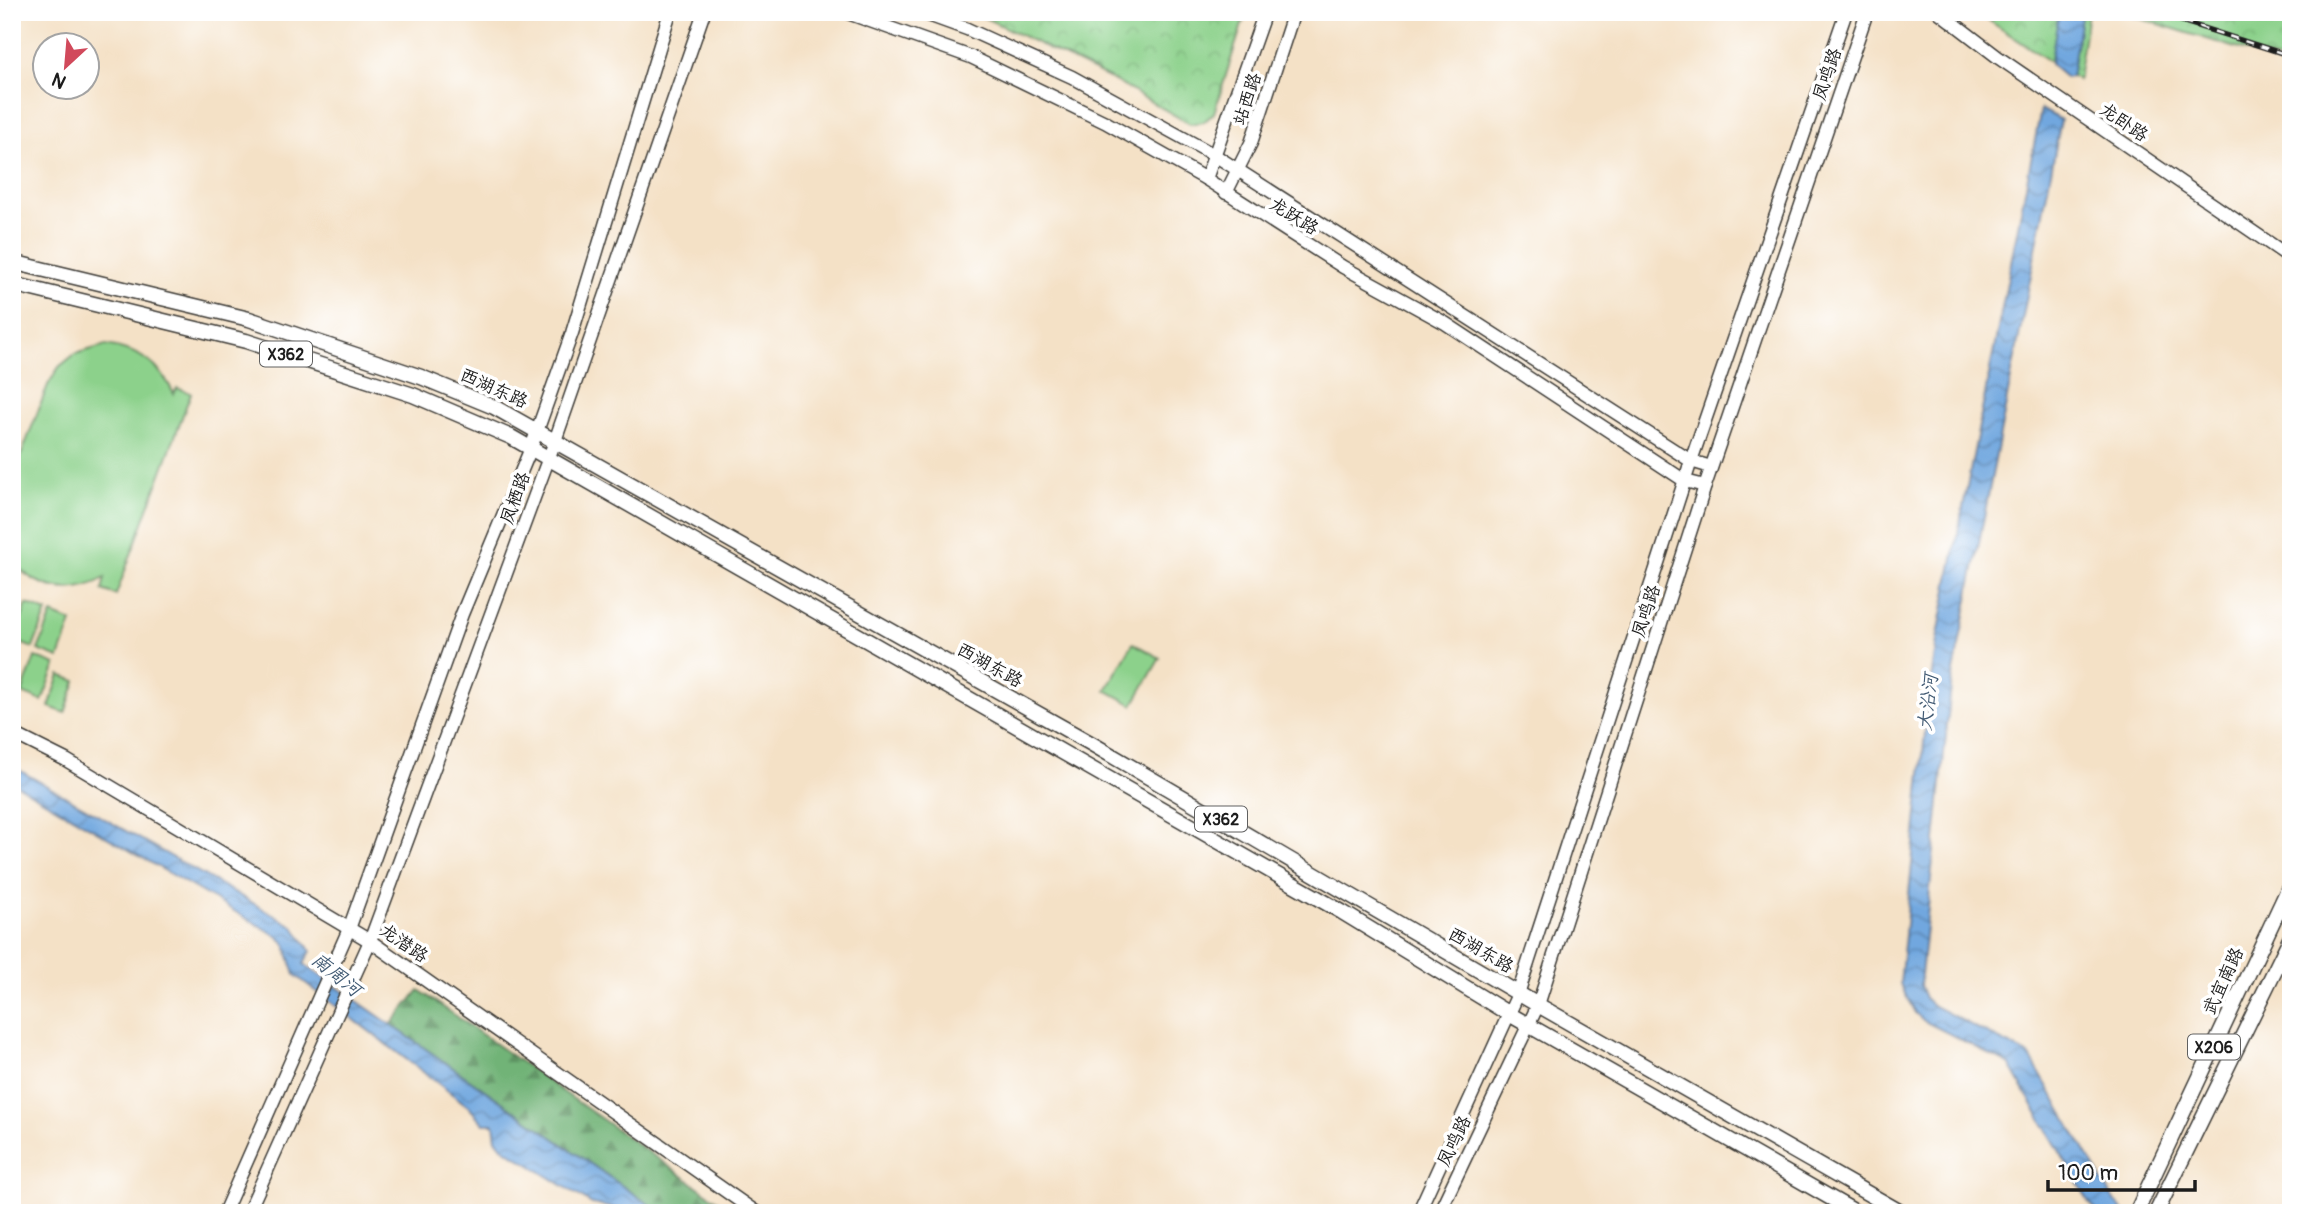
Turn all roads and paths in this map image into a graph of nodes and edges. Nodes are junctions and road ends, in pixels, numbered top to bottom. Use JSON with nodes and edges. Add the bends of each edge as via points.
{"nodes":[{"id":1,"x":670,"y":12,"type":"edge"},
{"id":2,"x":704,"y":12,"type":"edge"},
{"id":3,"x":845,"y":12,"type":"edge"},
{"id":4,"x":920,"y":12,"type":"edge"},
{"id":5,"x":1265,"y":12,"type":"edge"},
{"id":6,"x":1294,"y":12,"type":"edge"},
{"id":7,"x":1846,"y":12,"type":"edge"},
{"id":8,"x":1867,"y":12,"type":"edge"},
{"id":9,"x":1939,"y":12,"type":"edge"},
{"id":10,"x":1216,"y":156,"type":"junction"},
{"id":11,"x":1235,"y":170,"type":"junction"},
{"id":12,"x":1206,"y":178,"type":"junction"},
{"id":13,"x":1226,"y":193,"type":"junction"},
{"id":14,"x":2291,"y":258,"type":"edge"},
{"id":15,"x":12,"y":262,"type":"edge"},
{"id":16,"x":12,"y":284,"type":"edge"},
{"id":17,"x":538,"y":430,"type":"junction"},
{"id":18,"x":555,"y":441,"type":"junction"},
{"id":19,"x":531,"y":448,"type":"junction"},
{"id":20,"x":548,"y":458,"type":"junction"},
{"id":21,"x":1691,"y":461,"type":"junction"},
{"id":22,"x":1712,"y":467,"type":"junction"},
{"id":23,"x":1685,"y":481,"type":"junction"},
{"id":24,"x":1705,"y":486,"type":"junction"},
{"id":25,"x":12,"y":733,"type":"edge"},
{"id":26,"x":2291,"y":883,"type":"edge"},
{"id":27,"x":349,"y":929,"type":"junction"},
{"id":28,"x":2291,"y":937,"type":"edge"},
{"id":29,"x":370,"y":941,"type":"junction"},
{"id":30,"x":1518,"y":993,"type":"junction"},
{"id":31,"x":1538,"y":1005,"type":"junction"},
{"id":32,"x":1509,"y":1014,"type":"junction"},
{"id":33,"x":1530,"y":1025,"type":"junction"},
{"id":34,"x":2137,"y":1211,"type":"edge"},
{"id":35,"x":224,"y":1213,"type":"edge"},
{"id":36,"x":248,"y":1213,"type":"edge"},
{"id":37,"x":757,"y":1213,"type":"edge"},
{"id":38,"x":1418,"y":1213,"type":"edge"},
{"id":39,"x":1439,"y":1213,"type":"edge"},
{"id":40,"x":1857,"y":1213,"type":"edge"},
{"id":41,"x":1902,"y":1213,"type":"edge"},
{"id":42,"x":2157,"y":1213,"type":"edge"}],
"edges":[{"from":1,"to":17,"type":"street","name":"凤栖路"},
{"from":2,"to":18,"type":"street","name":"凤栖路"},
{"from":3,"to":12,"type":"street","name":"龙跃路","via":[[971,57],[1039,88]]},
{"from":4,"to":10,"type":"street","name":"龙跃路","via":[[1072,77]]},
{"from":5,"to":10,"type":"street","name":"站西路"},
{"from":6,"to":11,"type":"street","name":"站西路","via":[[1251,143]]},
{"from":7,"to":21,"type":"street","name":"凤鸣路"},
{"from":8,"to":22,"type":"street","name":"凤鸣路"},
{"from":9,"to":14,"type":"street","name":"龙卧路"},
{"from":10,"to":11,"type":"street","name":"龙跃路"},
{"from":10,"to":12,"type":"street","name":"站西路"},
{"from":11,"to":13,"type":"street","name":"站西路"},
{"from":11,"to":21,"type":"street","name":"龙跃路"},
{"from":12,"to":13,"type":"street","name":"龙跃路"},
{"from":13,"to":23,"type":"street","name":"龙跃路","via":[[1343,267],[1445,323]]},
{"from":15,"to":17,"type":"main road","name":"西湖东路","number":"X362","via":[[261,323],[421,377]]},
{"from":16,"to":19,"type":"main road","number":"X362","via":[[246,341],[413,395]]},
{"from":17,"to":18,"type":"main road","name":"西湖东路","number":"X362"},
{"from":17,"to":19,"type":"street","name":"凤栖路"},
{"from":18,"to":20,"type":"street","name":"凤栖路"},
{"from":18,"to":30,"type":"main road","name":"西湖东路","number":"X362","via":[[1091,744]]},
{"from":19,"to":20,"type":"main road","number":"X362"},
{"from":19,"to":27,"type":"street","name":"凤栖路","via":[[462,614]]},
{"from":20,"to":29,"type":"street","name":"凤栖路"},
{"from":20,"to":32,"type":"main road","number":"X362","via":[[1342,912]]},
{"from":21,"to":22,"type":"street","name":"龙跃路"},
{"from":21,"to":23,"type":"street","name":"凤鸣路"},
{"from":22,"to":24,"type":"street","name":"凤鸣路"},
{"from":23,"to":24,"type":"street","name":"龙跃路"},
{"from":23,"to":30,"type":"street","name":"凤鸣路"},
{"from":24,"to":31,"type":"street","name":"凤鸣路"},
{"from":25,"to":27,"type":"street","name":"龙潜路","via":[[66,760]]},
{"from":26,"to":34,"type":"main road","name":"武宜南路","number":"X206"},
{"from":27,"to":29,"type":"street","name":"龙潜路"},
{"from":27,"to":35,"type":"street","name":"凤栖路"},
{"from":28,"to":42,"type":"main road","number":"X206"},
{"from":29,"to":36,"type":"street","name":"凤栖路"},
{"from":29,"to":37,"type":"street","name":"龙潜路"},
{"from":30,"to":31,"type":"main road","name":"西湖东路","number":"X362"},
{"from":30,"to":32,"type":"street","name":"凤鸣路"},
{"from":31,"to":33,"type":"street","name":"凤鸣路"},
{"from":31,"to":41,"type":"main road","name":"西湖东路","number":"X362"},
{"from":32,"to":33,"type":"main road","number":"X362"},
{"from":32,"to":38,"type":"street","name":"凤鸣路"},
{"from":33,"to":39,"type":"street","name":"凤鸣路"},
{"from":33,"to":40,"type":"main road","number":"X362"}]}
